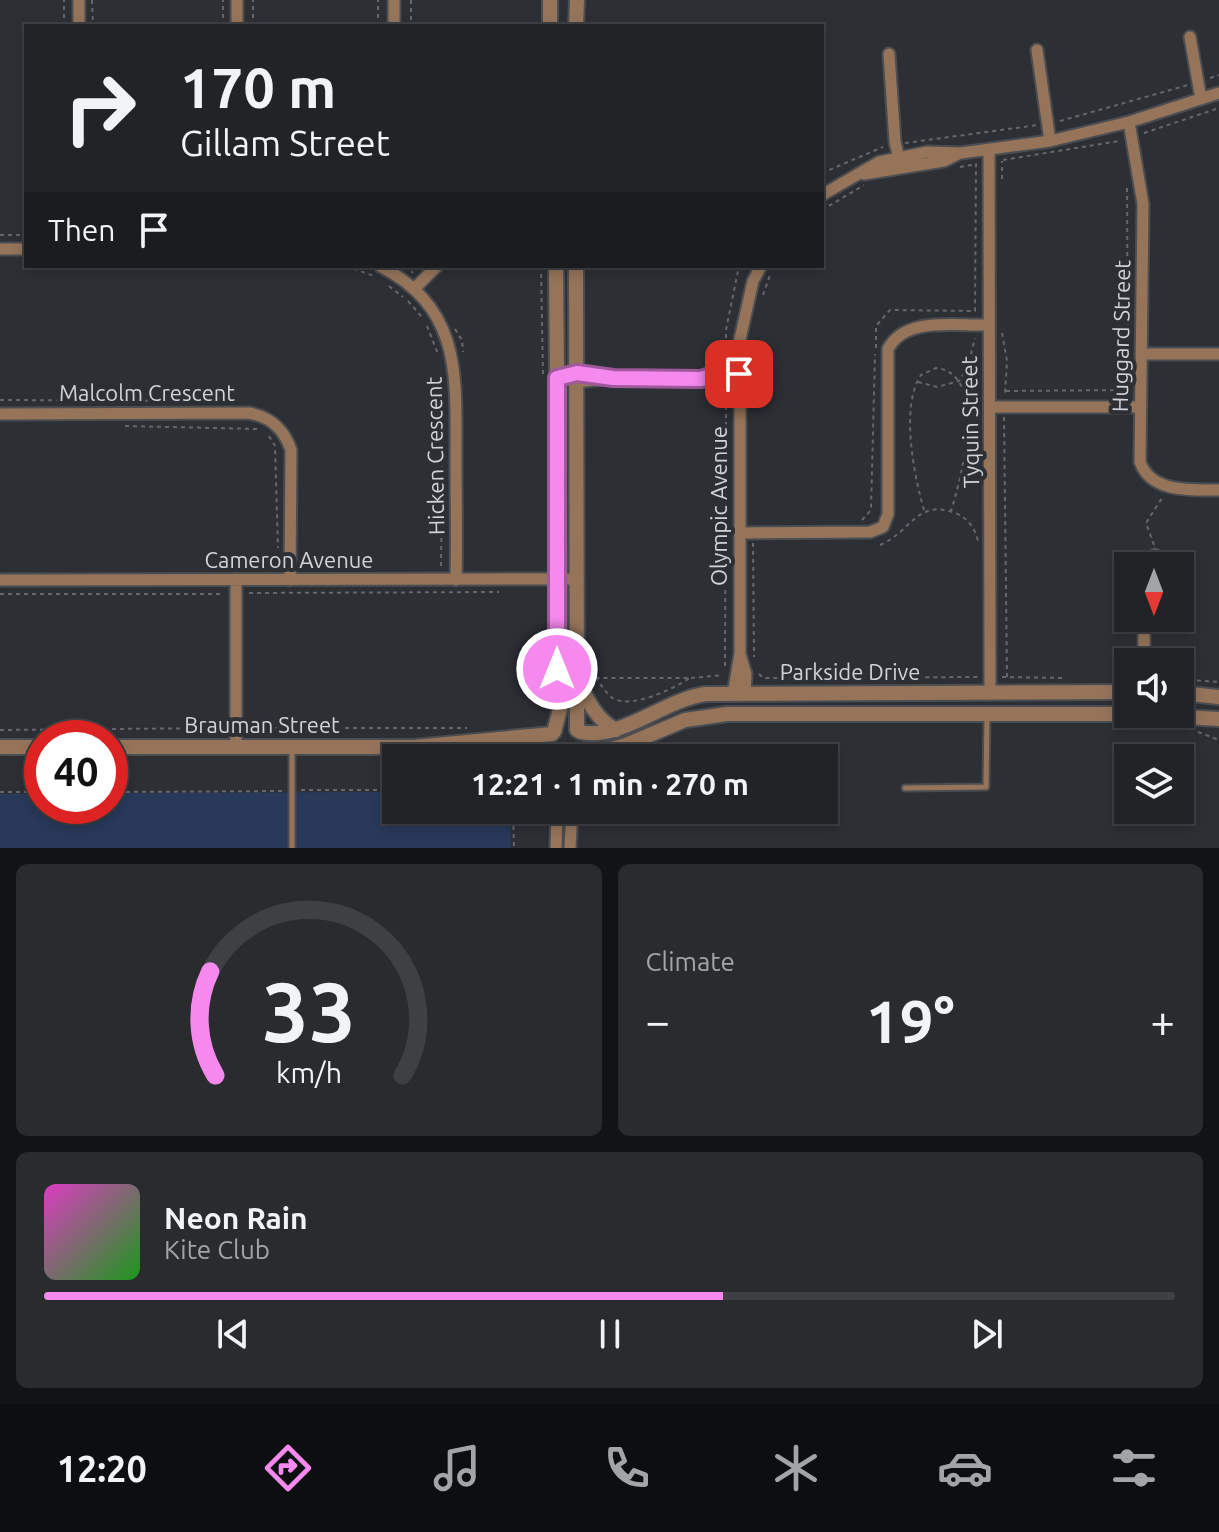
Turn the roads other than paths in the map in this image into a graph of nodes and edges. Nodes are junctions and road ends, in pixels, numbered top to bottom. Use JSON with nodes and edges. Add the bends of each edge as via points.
{"nodes":[{"id":1,"x":79,"y":0,"type":"edge"},
{"id":2,"x":237,"y":0,"type":"edge"},
{"id":3,"x":394,"y":0,"type":"edge"},
{"id":4,"x":550,"y":0,"type":"edge"},
{"id":5,"x":577,"y":0,"type":"edge"},
{"id":6,"x":79,"y":24,"type":"edge"},
{"id":7,"x":237,"y":24,"type":"edge"},
{"id":8,"x":394,"y":24,"type":"edge"},
{"id":9,"x":550,"y":24,"type":"edge"},
{"id":10,"x":576,"y":24,"type":"edge"},
{"id":11,"x":1190,"y":37,"type":"dead end"},
{"id":12,"x":1037,"y":50,"type":"dead end"},
{"id":13,"x":889,"y":54,"type":"dead end"},
{"id":14,"x":1219,"y":93,"type":"edge"},
{"id":15,"x":1201,"y":99,"type":"junction"},
{"id":16,"x":1129,"y":122,"type":"junction"},
{"id":17,"x":1050,"y":141,"type":"junction"},
{"id":18,"x":989,"y":150,"type":"junction"},
{"id":19,"x":900,"y":163,"type":"junction"},
{"id":20,"x":824,"y":194,"type":"edge"},
{"id":21,"x":0,"y":249,"type":"edge"},
{"id":22,"x":24,"y":249,"type":"edge"},
{"id":23,"x":435,"y":268,"type":"edge"},
{"id":24,"x":556,"y":268,"type":"edge"},
{"id":25,"x":576,"y":268,"type":"edge"},
{"id":26,"x":760,"y":268,"type":"edge"},
{"id":27,"x":378,"y":272,"type":"edge"},
{"id":28,"x":416,"y":287,"type":"junction"},
{"id":29,"x":981,"y":327,"type":"junction"},
{"id":30,"x":1141,"y":354,"type":"junction"},
{"id":31,"x":1219,"y":354,"type":"edge"},
{"id":32,"x":550,"y":377,"type":"junction"},
{"id":33,"x":577,"y":378,"type":"junction"},
{"id":34,"x":732,"y":379,"type":"junction"},
{"id":35,"x":990,"y":407,"type":"junction"},
{"id":36,"x":1141,"y":407,"type":"junction"},
{"id":37,"x":0,"y":414,"type":"edge"},
{"id":38,"x":1219,"y":490,"type":"edge"},
{"id":39,"x":739,"y":533,"type":"junction"},
{"id":40,"x":236,"y":579,"type":"junction"},
{"id":41,"x":557,"y":579,"type":"junction"},
{"id":42,"x":578,"y":579,"type":"junction"},
{"id":43,"x":0,"y":580,"type":"edge"},
{"id":44,"x":290,"y":580,"type":"junction"},
{"id":45,"x":456,"y":580,"type":"junction"},
{"id":46,"x":577,"y":670,"type":"junction"},
{"id":47,"x":1114,"y":692,"type":"edge"},
{"id":48,"x":1063,"y":693,"type":"junction"},
{"id":49,"x":739,"y":694,"type":"junction"},
{"id":50,"x":990,"y":694,"type":"junction"},
{"id":51,"x":1194,"y":694,"type":"edge"},
{"id":52,"x":1219,"y":697,"type":"edge"},
{"id":53,"x":988,"y":713,"type":"junction"},
{"id":54,"x":1063,"y":713,"type":"junction"},
{"id":55,"x":739,"y":714,"type":"junction"},
{"id":56,"x":1114,"y":714,"type":"edge"},
{"id":57,"x":1194,"y":718,"type":"edge"},
{"id":58,"x":1219,"y":719,"type":"edge"},
{"id":59,"x":616,"y":730,"type":"junction"},
{"id":60,"x":579,"y":731,"type":"junction"},
{"id":61,"x":553,"y":733,"type":"junction"},
{"id":62,"x":499,"y":744,"type":"edge"},
{"id":63,"x":548,"y":744,"type":"edge"},
{"id":64,"x":586,"y":744,"type":"edge"},
{"id":65,"x":628,"y":744,"type":"edge"},
{"id":66,"x":0,"y":747,"type":"edge"},
{"id":67,"x":24,"y":747,"type":"edge"},
{"id":68,"x":128,"y":747,"type":"edge"},
{"id":69,"x":236,"y":747,"type":"junction"},
{"id":70,"x":292,"y":747,"type":"junction"},
{"id":71,"x":382,"y":747,"type":"edge"},
{"id":72,"x":905,"y":788,"type":"dead end"},
{"id":73,"x":557,"y":824,"type":"edge"},
{"id":74,"x":571,"y":824,"type":"edge"},
{"id":75,"x":292,"y":848,"type":"edge"},
{"id":76,"x":556,"y":848,"type":"edge"},
{"id":77,"x":570,"y":848,"type":"edge"}],
"edges":[{"from":1,"to":6,"type":"street"},
{"from":2,"to":7,"type":"street"},
{"from":3,"to":8,"type":"street"},
{"from":4,"to":9,"type":"street"},
{"from":5,"to":10,"type":"street"},
{"from":11,"to":15,"type":"street"},
{"from":12,"to":17,"type":"street"},
{"from":13,"to":19,"type":"street"},
{"from":14,"to":15,"type":"street"},
{"from":15,"to":16,"type":"street"},
{"from":16,"to":17,"type":"street"},
{"from":16,"to":30,"type":"street","name":"Huggard Street","via":[[1143,204]]},
{"from":17,"to":18,"type":"street"},
{"from":18,"to":19,"type":"street","via":[[944,161]]},
{"from":18,"to":29,"type":"street","name":"Tyquin Street"},
{"from":19,"to":20,"type":"street","via":[[856,175]]},
{"from":21,"to":22,"type":"street"},
{"from":23,"to":28,"type":"street"},
{"from":24,"to":32,"type":"street"},
{"from":25,"to":33,"type":"street"},
{"from":26,"to":34,"type":"street","name":"Olympic Avenue","via":[[745,311]]},
{"from":27,"to":28,"type":"street","name":"Hicken Crescent"},
{"from":28,"to":45,"type":"street","name":"Hicken Crescent","via":[[445,332],[452,355]]},
{"from":29,"to":35,"type":"street","name":"Tyquin Street"},
{"from":29,"to":39,"type":"street","via":[[910,328],[893,338],[888,349],[888,514],[883,527],[870,532]]},
{"from":30,"to":31,"type":"street"},
{"from":30,"to":36,"type":"street","name":"Huggard Street"},
{"from":32,"to":33,"type":"street"},
{"from":32,"to":41,"type":"street"},
{"from":33,"to":34,"type":"street"},
{"from":33,"to":42,"type":"street"},
{"from":34,"to":39,"type":"street","name":"Olympic Avenue"},
{"from":35,"to":36,"type":"street"},
{"from":35,"to":50,"type":"street","name":"Tyquin Street"},
{"from":36,"to":38,"type":"street","name":"Huggard Street","via":[[1144,472],[1162,485]]},
{"from":37,"to":44,"type":"street","name":"Malcolm Crescent","via":[[249,413],[271,420],[291,450]]},
{"from":39,"to":49,"type":"street","name":"Olympic Avenue"},
{"from":40,"to":43,"type":"street","name":"Cameron Avenue"},
{"from":40,"to":44,"type":"street","name":"Cameron Avenue"},
{"from":40,"to":69,"type":"street"},
{"from":41,"to":42,"type":"street","name":"Cameron Avenue"},
{"from":41,"to":45,"type":"street","name":"Cameron Avenue"},
{"from":41,"to":61,"type":"street","via":[[560,709]]},
{"from":42,"to":46,"type":"street"},
{"from":44,"to":45,"type":"street","name":"Cameron Avenue"},
{"from":46,"to":59,"type":"street","via":[[585,694]]},
{"from":46,"to":60,"type":"street"},
{"from":47,"to":48,"type":"street","name":"Parkside Drive"},
{"from":48,"to":50,"type":"street","name":"Parkside Drive"},
{"from":48,"to":54,"type":"street"},
{"from":49,"to":50,"type":"street","name":"Parkside Drive"},
{"from":49,"to":55,"type":"street"},
{"from":49,"to":59,"type":"street","name":"Parkside Drive","via":[[684,698]]},
{"from":50,"to":53,"type":"street"},
{"from":51,"to":52,"type":"street"},
{"from":53,"to":54,"type":"street","name":"Parkside Drive"},
{"from":53,"to":55,"type":"street","name":"Parkside Drive"},
{"from":53,"to":72,"type":"lane","via":[[986,787]]},
{"from":54,"to":56,"type":"street","name":"Parkside Drive"},
{"from":55,"to":65,"type":"street","name":"Parkside Drive","via":[[685,720]]},
{"from":57,"to":58,"type":"street","name":"Parkside Drive"},
{"from":59,"to":60,"type":"street","name":"Parkside Drive","via":[[600,735]]},
{"from":60,"to":61,"type":"street","name":"Parkside Drive","via":[[566,727]]},
{"from":60,"to":64,"type":"street"},
{"from":61,"to":62,"type":"street","name":"Brauman Street"},
{"from":61,"to":63,"type":"street"},
{"from":66,"to":67,"type":"street"},
{"from":68,"to":69,"type":"street","name":"Brauman Street"},
{"from":69,"to":70,"type":"street","name":"Brauman Street"},
{"from":70,"to":71,"type":"street","name":"Brauman Street"},
{"from":70,"to":75,"type":"lane"},
{"from":73,"to":76,"type":"street"},
{"from":74,"to":77,"type":"street"}]}
